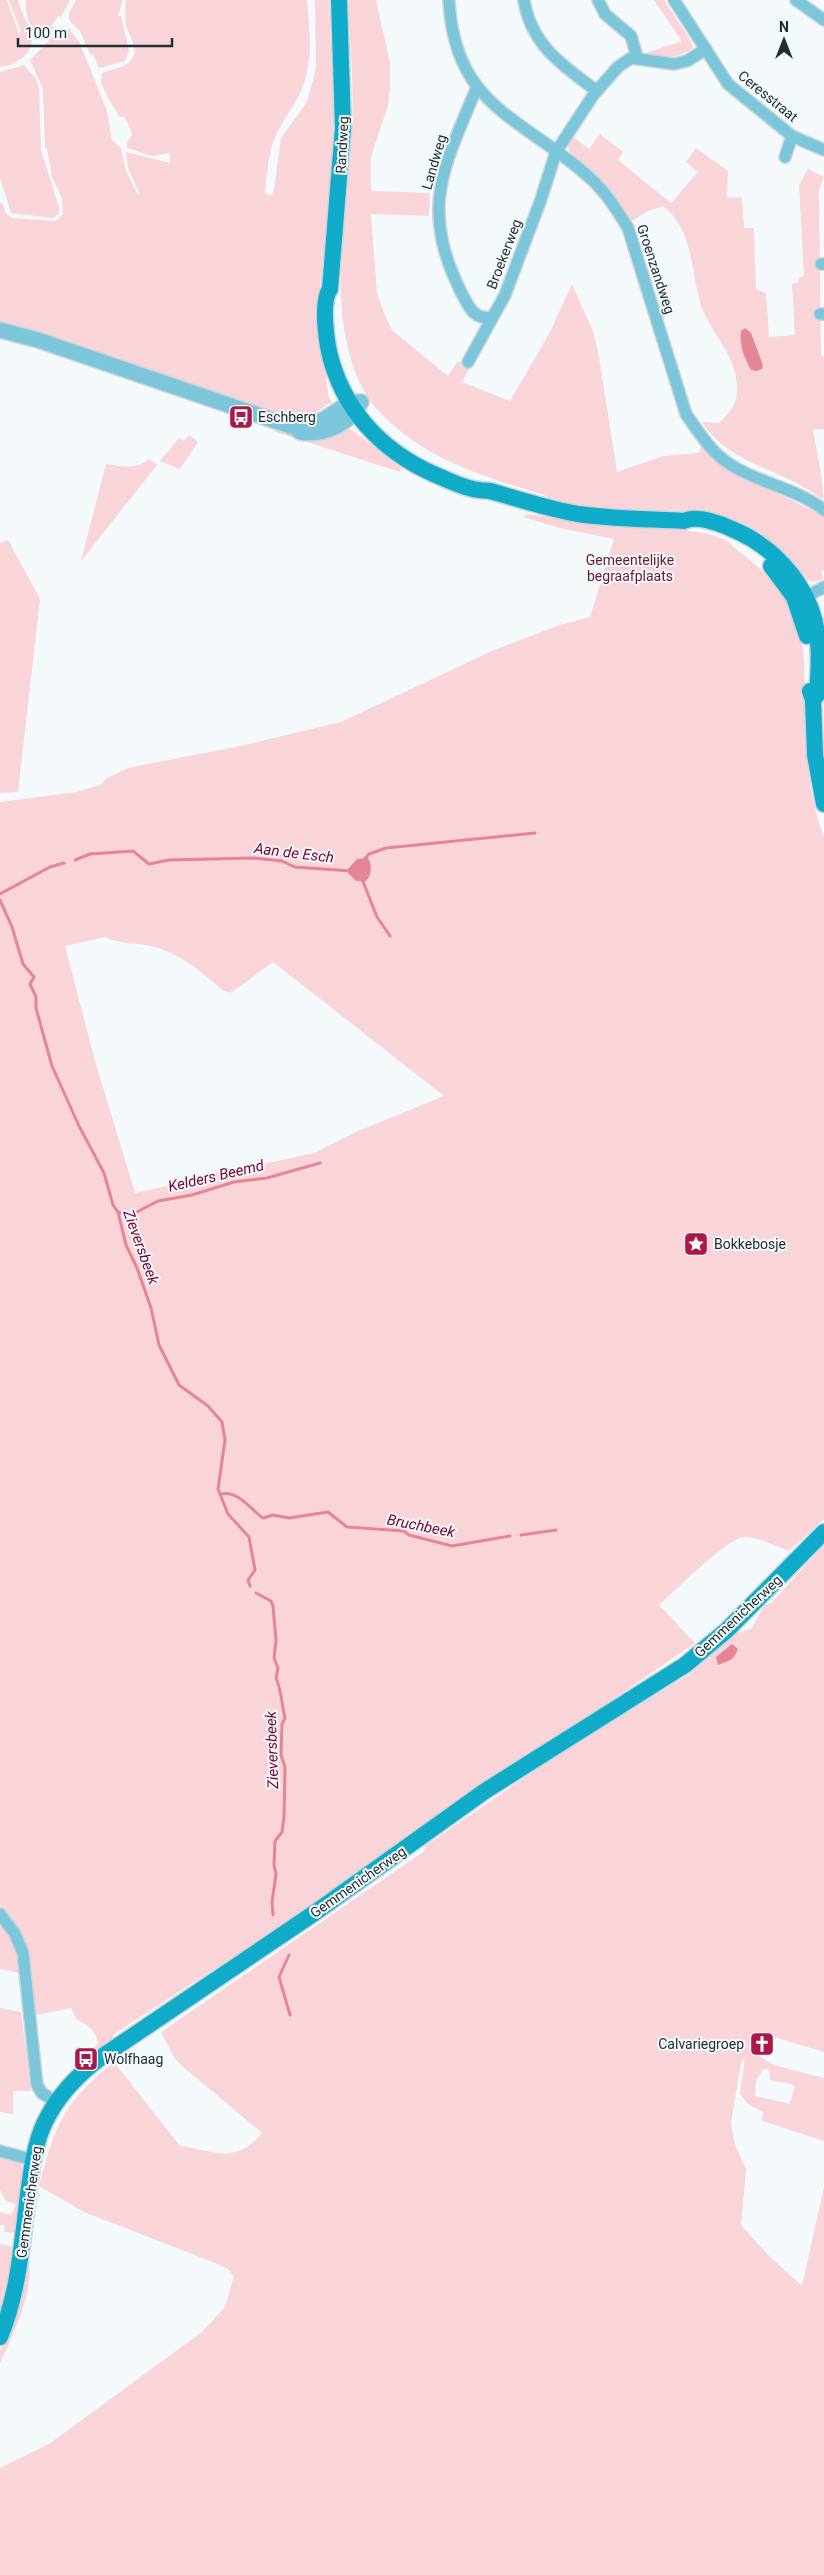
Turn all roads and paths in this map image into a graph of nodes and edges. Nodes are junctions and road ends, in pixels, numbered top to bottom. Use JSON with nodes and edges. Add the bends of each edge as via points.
{"nodes":[{"id":1,"x":339,"y":0,"type":"edge"},
{"id":2,"x":449,"y":0,"type":"edge"},
{"id":3,"x":524,"y":0,"type":"edge"},
{"id":4,"x":598,"y":0,"type":"edge"},
{"id":5,"x":674,"y":0,"type":"edge"},
{"id":6,"x":796,"y":0,"type":"edge"},
{"id":7,"x":824,"y":20,"type":"edge"},
{"id":8,"x":706,"y":50,"type":"junction"},
{"id":9,"x":637,"y":57,"type":"junction"},
{"id":10,"x":477,"y":87,"type":"junction"},
{"id":11,"x":597,"y":91,"type":"junction"},
{"id":12,"x":792,"y":136,"type":"junction"},
{"id":13,"x":824,"y":149,"type":"edge"},
{"id":14,"x":556,"y":152,"type":"junction"},
{"id":15,"x":785,"y":158,"type":"dead end"},
{"id":16,"x":491,"y":317,"type":"junction"},
{"id":17,"x":0,"y":330,"type":"edge"},
{"id":18,"x":468,"y":362,"type":"dead end"},
{"id":19,"x":355,"y":406,"type":"junction"},
{"id":20,"x":824,"y":510,"type":"edge"},
{"id":21,"x":824,"y":587,"type":"edge"},
{"id":22,"x":801,"y":599,"type":"junction"},
{"id":23,"x":824,"y":804,"type":"edge"},
{"id":24,"x":824,"y":1532,"type":"edge"},
{"id":25,"x":0,"y":1914,"type":"edge"},
{"id":26,"x":56,"y":2102,"type":"junction"},
{"id":27,"x":0,"y":2151,"type":"edge"},
{"id":28,"x":33,"y":2160,"type":"junction"},
{"id":29,"x":1,"y":2333,"type":"edge"}],
"edges":[{"from":1,"to":19,"type":"main road","name":"Randweg","via":[[343,128],[330,289],[339,354]]},
{"from":2,"to":10,"type":"street","name":"Groenzandweg","via":[[458,51]]},
{"from":3,"to":11,"type":"street","via":[[531,26],[546,51]]},
{"from":4,"to":9,"type":"street","via":[[605,14],[631,36]]},
{"from":5,"to":8,"type":"street","name":"Ceresstraat"},
{"from":6,"to":7,"type":"street"},
{"from":8,"to":9,"type":"street","via":[[674,64]]},
{"from":8,"to":12,"type":"street","name":"Ceresstraat","via":[[728,84]]},
{"from":9,"to":11,"type":"street","name":"Broekerweg","via":[[618,66]]},
{"from":10,"to":14,"type":"street","name":"Groenzandweg","via":[[515,124]]},
{"from":10,"to":16,"type":"street","name":"Landweg","via":[[441,182],[438,225],[448,263],[469,307],[474,315]]},
{"from":11,"to":14,"type":"street","name":"Broekerweg"},
{"from":12,"to":13,"type":"street","name":"Ceresstraat"},
{"from":12,"to":15,"type":"street"},
{"from":14,"to":16,"type":"street","name":"Broekerweg","via":[[504,295]]},
{"from":14,"to":20,"type":"street","name":"Groenzandweg","via":[[590,178],[628,228],[686,414],[704,440],[735,468]]},
{"from":16,"to":18,"type":"street","name":"Broekerweg"},
{"from":17,"to":19,"type":"street","via":[[296,428]]},
{"from":19,"to":22,"type":"main road","name":"Randweg","via":[[404,448],[486,490],[576,513],[684,521],[688,526],[725,535],[749,548]]},
{"from":21,"to":22,"type":"street"},
{"from":22,"to":23,"type":"main road","via":[[814,617],[819,643],[817,696],[813,700],[815,755]]},
{"from":24,"to":26,"type":"main road","name":"Gemmenicherweg","via":[[727,1630],[684,1665],[485,1791],[313,1914],[103,2056],[74,2079]]},
{"from":25,"to":26,"type":"street","via":[[18,1939],[23,1953],[37,2085],[42,2093]]},
{"from":26,"to":28,"type":"main road","name":"Gemmenicherweg","via":[[43,2126]]},
{"from":27,"to":28,"type":"street"},
{"from":28,"to":29,"type":"main road","name":"Gemmenicherweg","via":[[21,2258]]}]}
